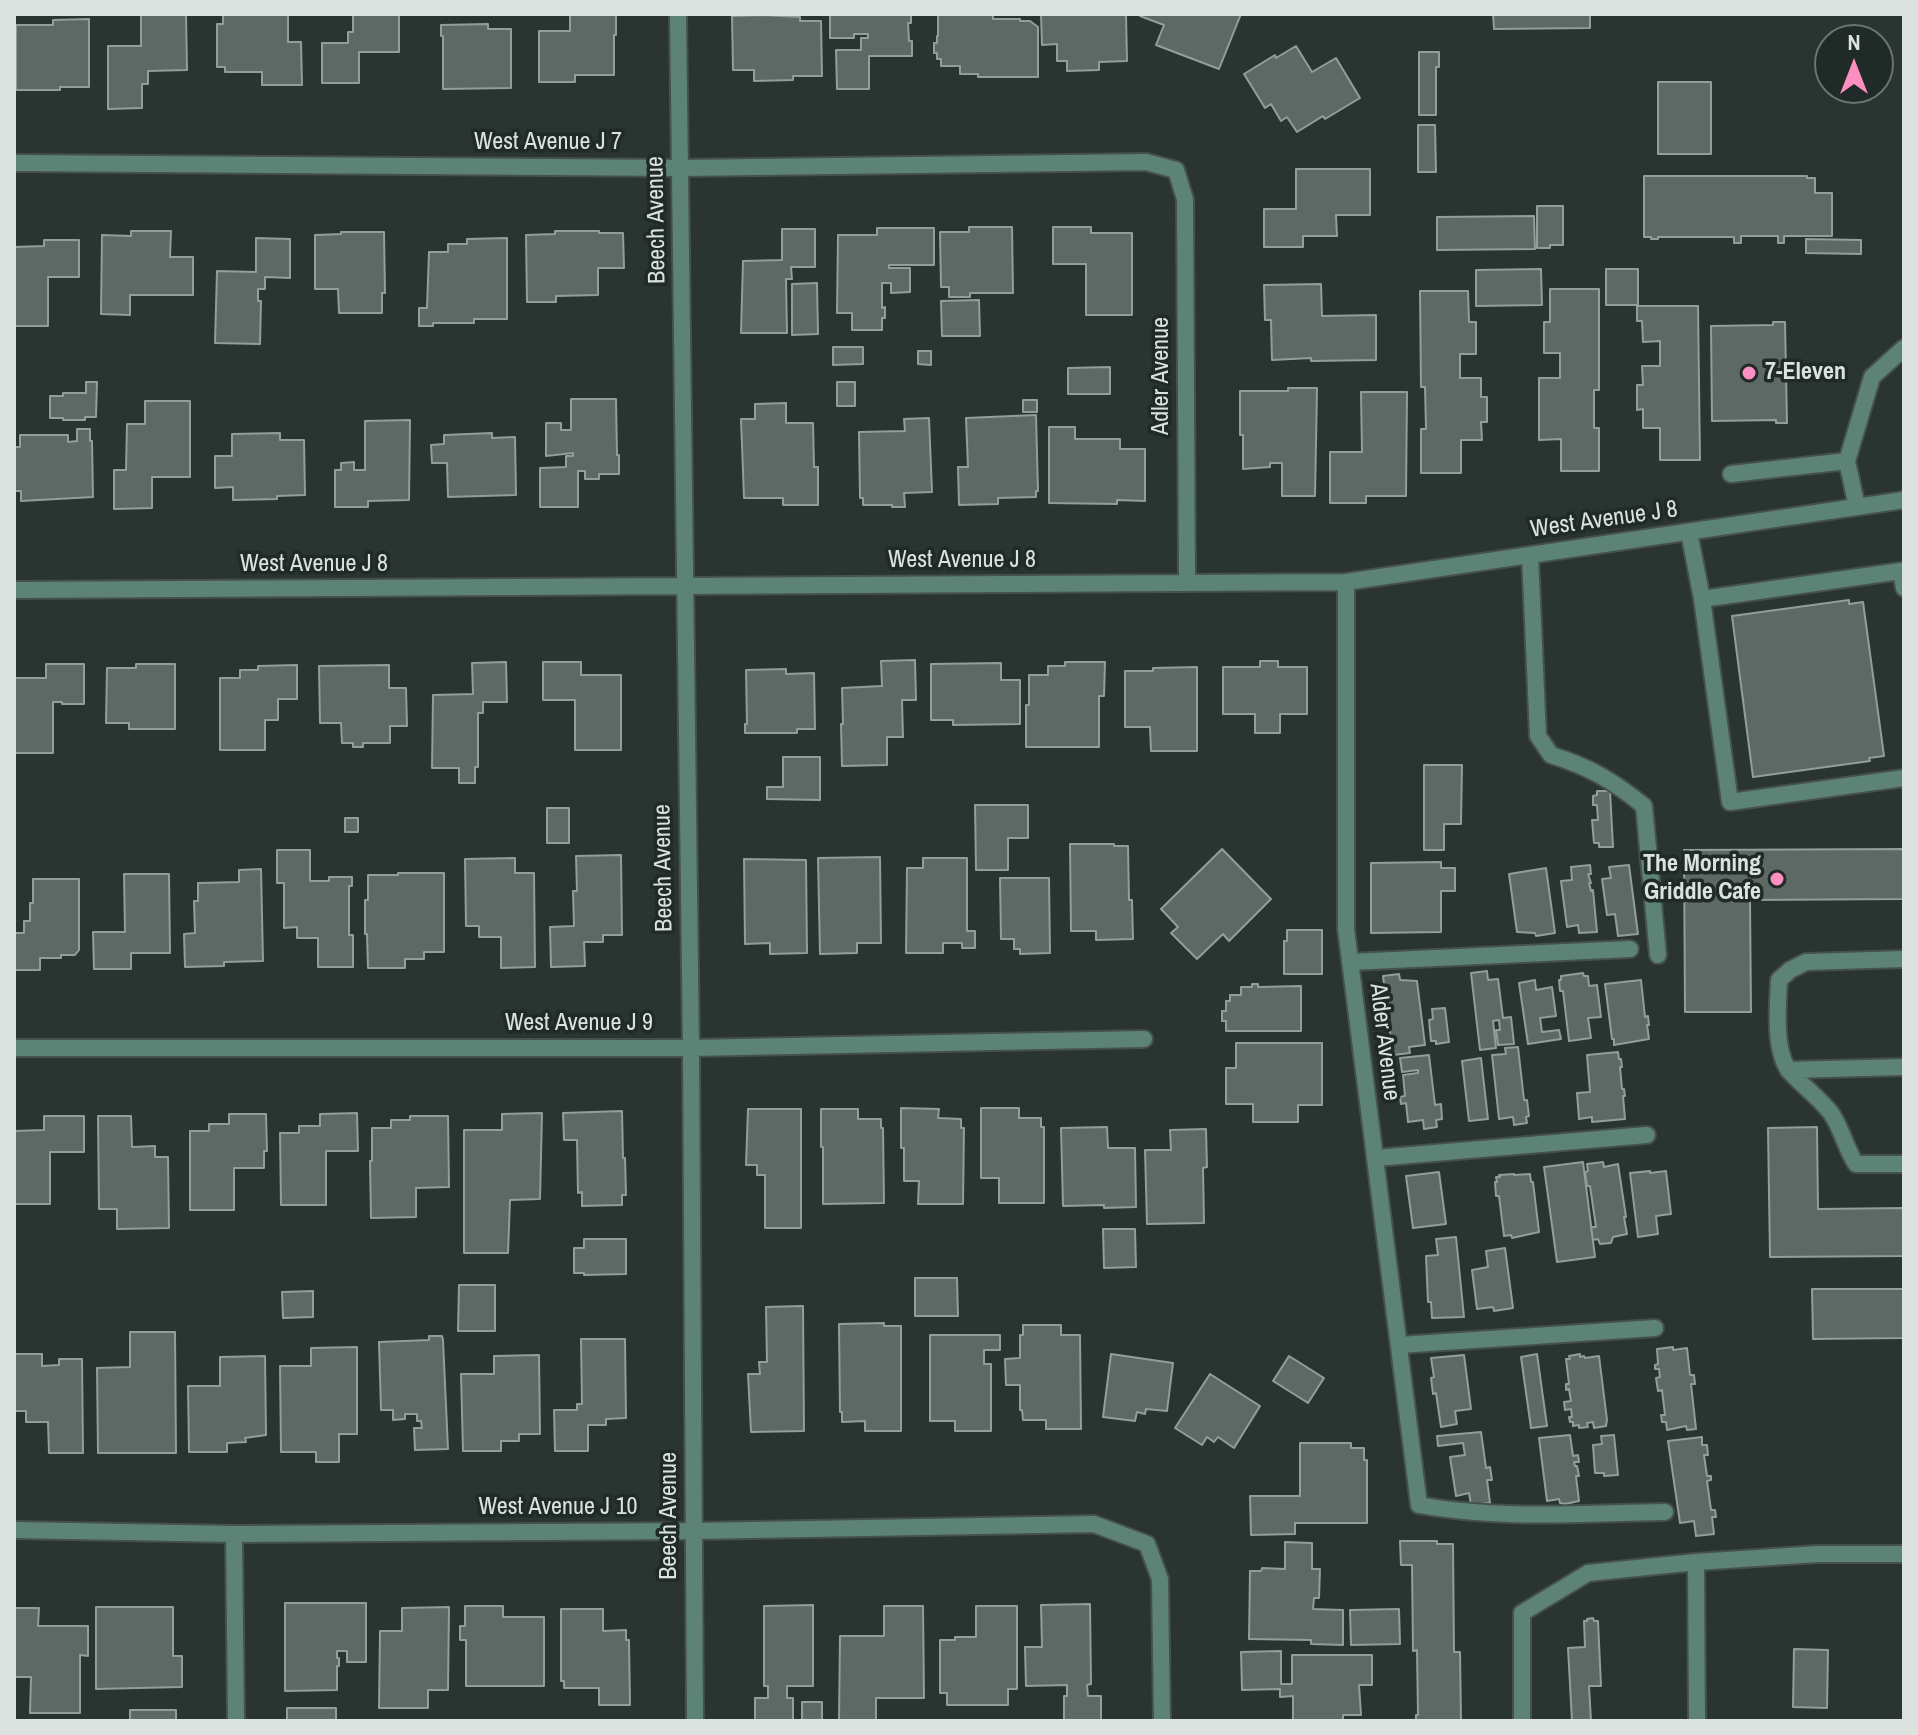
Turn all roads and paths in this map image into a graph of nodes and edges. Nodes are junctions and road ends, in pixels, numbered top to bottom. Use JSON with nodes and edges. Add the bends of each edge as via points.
{"nodes":[{"id":1,"x":678,"y":14,"type":"edge"},
{"id":2,"x":14,"y":163,"type":"edge"},
{"id":3,"x":681,"y":168,"type":"junction"},
{"id":4,"x":1176,"y":170,"type":"joint"},
{"id":5,"x":1904,"y":348,"type":"edge"},
{"id":6,"x":1847,"y":461,"type":"junction"},
{"id":7,"x":1731,"y":474,"type":"dead end"},
{"id":8,"x":1904,"y":500,"type":"edge"},
{"id":9,"x":1857,"y":507,"type":"junction"},
{"id":10,"x":1689,"y":532,"type":"junction"},
{"id":11,"x":1530,"y":555,"type":"junction"},
{"id":12,"x":1346,"y":582,"type":"junction"},
{"id":13,"x":1187,"y":583,"type":"junction"},
{"id":14,"x":684,"y":587,"type":"junction"},
{"id":15,"x":1904,"y":588,"type":"edge"},
{"id":16,"x":14,"y":590,"type":"edge"},
{"id":17,"x":1702,"y":599,"type":"junction"},
{"id":18,"x":1904,"y":778,"type":"edge"},
{"id":19,"x":1630,"y":949,"type":"dead end"},
{"id":20,"x":1658,"y":955,"type":"dead end"},
{"id":21,"x":1904,"y":959,"type":"edge"},
{"id":22,"x":1350,"y":962,"type":"junction"},
{"id":23,"x":1144,"y":1039,"type":"dead end"},
{"id":24,"x":14,"y":1048,"type":"edge"},
{"id":25,"x":691,"y":1048,"type":"junction"},
{"id":26,"x":1904,"y":1067,"type":"edge"},
{"id":27,"x":1788,"y":1070,"type":"junction"},
{"id":28,"x":1647,"y":1135,"type":"dead end"},
{"id":29,"x":1375,"y":1158,"type":"junction"},
{"id":30,"x":1904,"y":1164,"type":"edge"},
{"id":31,"x":1655,"y":1328,"type":"dead end"},
{"id":32,"x":1399,"y":1345,"type":"junction"},
{"id":33,"x":1665,"y":1512,"type":"dead end"},
{"id":34,"x":14,"y":1530,"type":"edge"},
{"id":35,"x":694,"y":1531,"type":"junction"},
{"id":36,"x":234,"y":1534,"type":"junction"},
{"id":37,"x":1904,"y":1554,"type":"edge"},
{"id":38,"x":1696,"y":1562,"type":"junction"},
{"id":39,"x":236,"y":1721,"type":"edge"},
{"id":40,"x":695,"y":1721,"type":"edge"},
{"id":41,"x":1162,"y":1721,"type":"edge"},
{"id":42,"x":1522,"y":1721,"type":"edge"},
{"id":43,"x":1697,"y":1721,"type":"edge"}],
"edges":[{"from":1,"to":3,"type":"street","name":"Beech Avenue"},
{"from":2,"to":3,"type":"street","name":"West Avenue J 7"},
{"from":3,"to":4,"type":"street","name":"West Avenue J 7","via":[[1146,162]]},
{"from":3,"to":14,"type":"street","name":"Beech Avenue"},
{"from":4,"to":13,"type":"street","name":"Adler Avenue","via":[[1185,199]]},
{"from":5,"to":6,"type":"street","via":[[1872,377]]},
{"from":6,"to":7,"type":"street"},
{"from":6,"to":9,"type":"street"},
{"from":8,"to":9,"type":"street","name":"West Avenue J 8"},
{"from":9,"to":10,"type":"street","name":"West Avenue J 8"},
{"from":10,"to":11,"type":"street","name":"West Avenue J 8"},
{"from":10,"to":17,"type":"street"},
{"from":11,"to":12,"type":"street","name":"West Avenue J 8"},
{"from":11,"to":20,"type":"street","via":[[1538,736],[1551,755],[1605,777],[1644,806]]},
{"from":12,"to":13,"type":"street","name":"West Avenue J 8"},
{"from":12,"to":22,"type":"street","name":"Alder Avenue"},
{"from":13,"to":14,"type":"street","name":"West Avenue J 8"},
{"from":14,"to":16,"type":"street","name":"West Avenue J 8"},
{"from":14,"to":25,"type":"street","name":"Beech Avenue"},
{"from":15,"to":17,"type":"street","via":[[1901,571]]},
{"from":17,"to":18,"type":"street","via":[[1730,802]]},
{"from":19,"to":22,"type":"street"},
{"from":21,"to":27,"type":"street","via":[[1806,962],[1779,980],[1779,1049]]},
{"from":22,"to":29,"type":"street","name":"Alder Avenue"},
{"from":23,"to":25,"type":"street","name":"West Avenue J 9"},
{"from":24,"to":25,"type":"street","name":"West Avenue J 9"},
{"from":25,"to":35,"type":"street","name":"Beech Avenue"},
{"from":26,"to":27,"type":"street"},
{"from":27,"to":30,"type":"street","via":[[1831,1113],[1856,1164]]},
{"from":28,"to":29,"type":"street"},
{"from":29,"to":32,"type":"street","name":"Alder Avenue"},
{"from":31,"to":32,"type":"street"},
{"from":32,"to":33,"type":"street","name":"Alder Avenue","via":[[1419,1505],[1499,1514]]},
{"from":34,"to":36,"type":"street","name":"West Avenue J 10"},
{"from":35,"to":36,"type":"street","name":"West Avenue J 10"},
{"from":35,"to":40,"type":"street","name":"Beech Avenue"},
{"from":35,"to":41,"type":"street","name":"West Avenue J 10","via":[[1094,1524],[1147,1544],[1160,1579]]},
{"from":36,"to":39,"type":"street"},
{"from":37,"to":38,"type":"street"},
{"from":38,"to":42,"type":"street","via":[[1588,1573],[1522,1613]]},
{"from":38,"to":43,"type":"street"}]}
